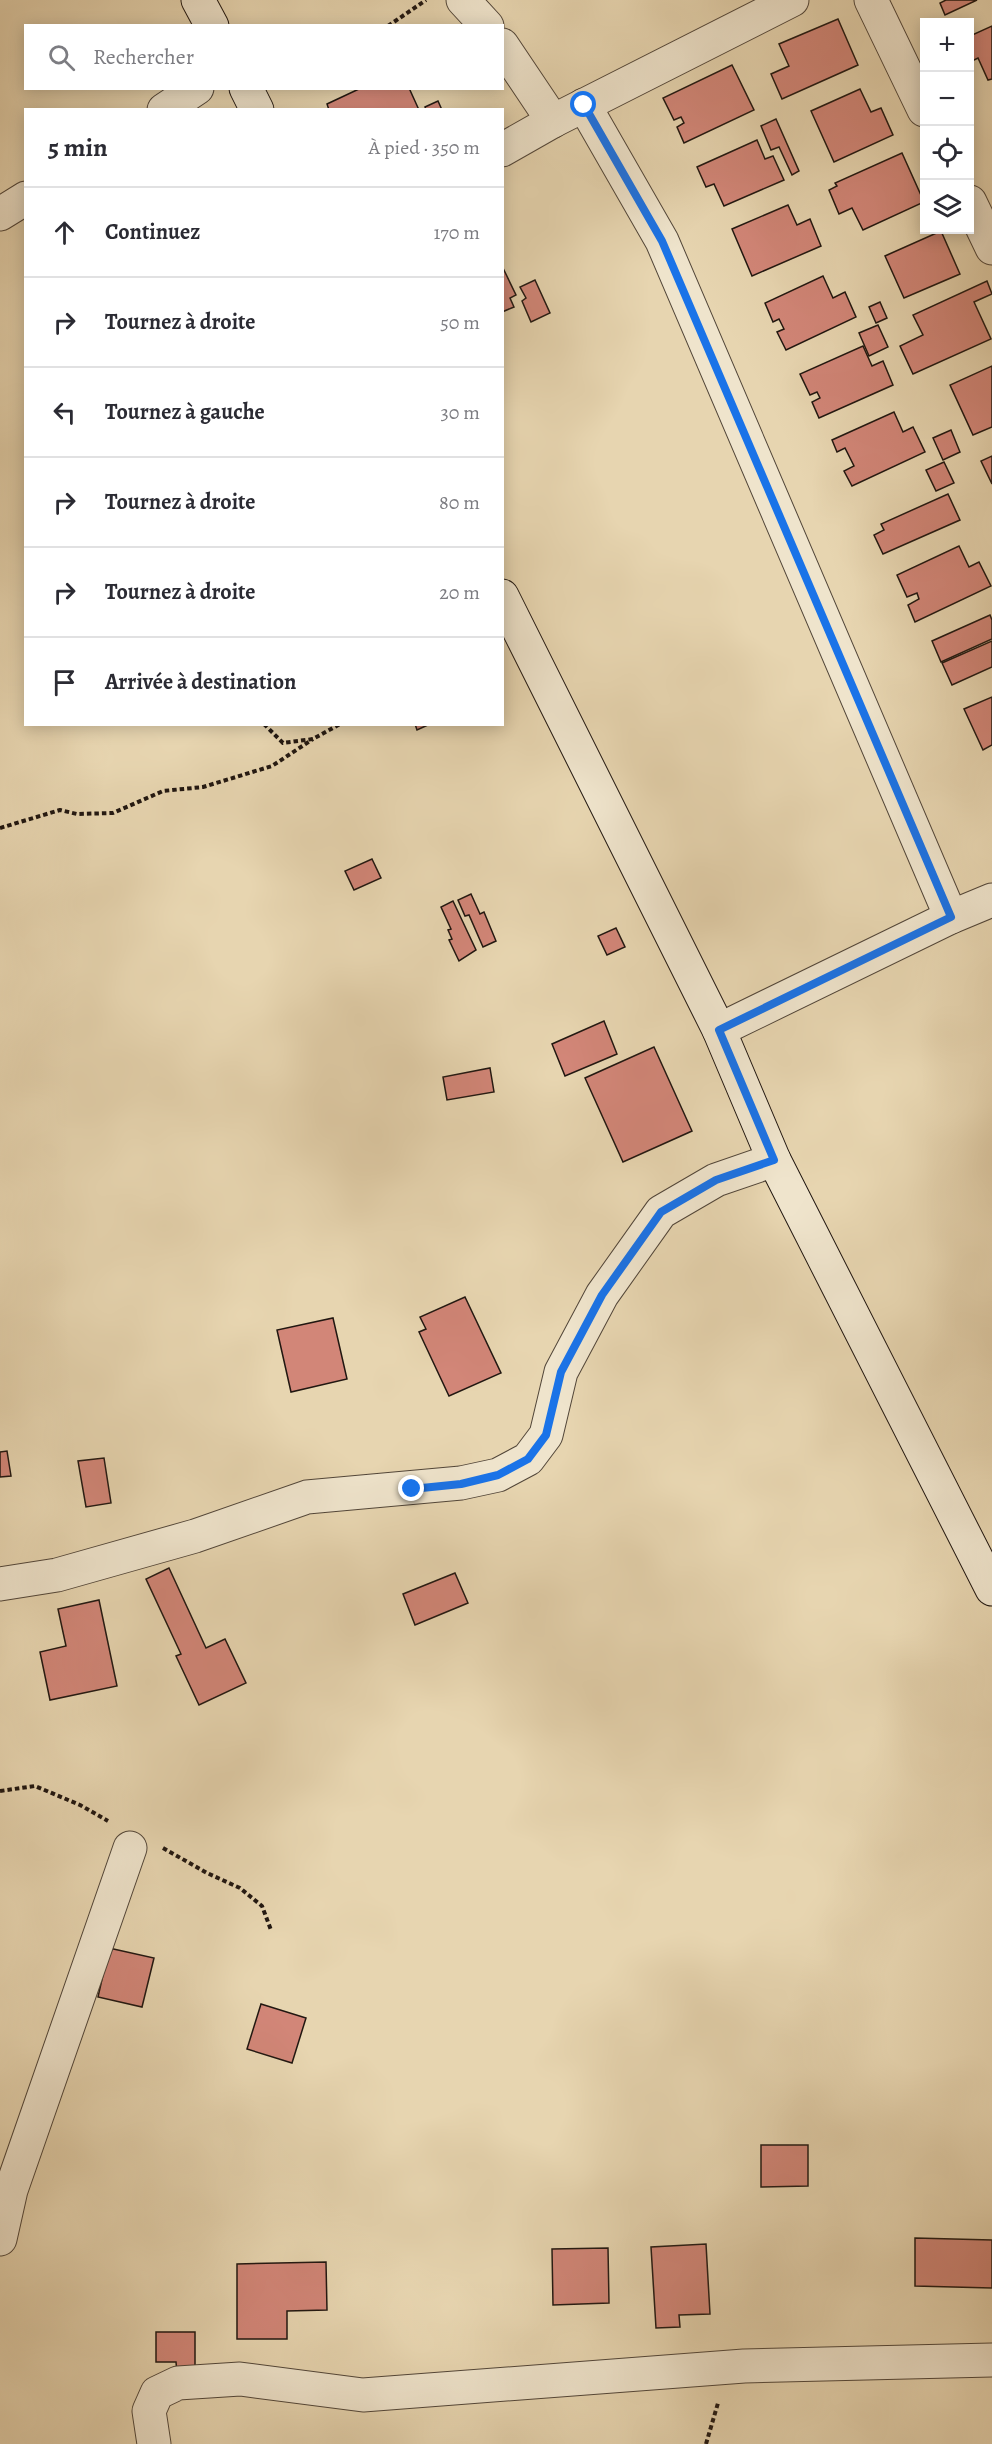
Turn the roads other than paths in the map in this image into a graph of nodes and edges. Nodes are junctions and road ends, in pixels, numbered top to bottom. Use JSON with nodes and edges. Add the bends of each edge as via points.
{"nodes":[{"id":1,"x":198,"y":0,"type":"edge"},
{"id":2,"x":463,"y":0,"type":"edge"},
{"id":3,"x":792,"y":0,"type":"edge"},
{"id":4,"x":871,"y":0,"type":"edge"},
{"id":5,"x":211,"y":24,"type":"edge"},
{"id":6,"x":485,"y":24,"type":"edge"},
{"id":7,"x":504,"y":48,"type":"edge"},
{"id":8,"x":194,"y":90,"type":"edge"},
{"id":9,"x":247,"y":90,"type":"edge"},
{"id":10,"x":920,"y":102,"type":"edge"},
{"id":11,"x":584,"y":105,"type":"junction"},
{"id":12,"x":167,"y":108,"type":"edge"},
{"id":13,"x":256,"y":108,"type":"edge"},
{"id":14,"x":553,"y":121,"type":"junction"},
{"id":15,"x":504,"y":149,"type":"edge"},
{"id":16,"x":24,"y":199,"type":"edge"},
{"id":17,"x":974,"y":212,"type":"edge"},
{"id":18,"x":0,"y":214,"type":"edge"},
{"id":19,"x":992,"y":248,"type":"edge"},
{"id":20,"x":504,"y":600,"type":"edge"},
{"id":21,"x":992,"y":900,"type":"edge"},
{"id":22,"x":951,"y":917,"type":"junction"},
{"id":23,"x":719,"y":1030,"type":"junction"},
{"id":24,"x":774,"y":1160,"type":"junction"},
{"id":25,"x":0,"y":1584,"type":"edge"},
{"id":26,"x":992,"y":1589,"type":"edge"},
{"id":27,"x":130,"y":1848,"type":"dead end"},
{"id":28,"x":0,"y":2239,"type":"edge"},
{"id":29,"x":992,"y":2360,"type":"edge"},
{"id":30,"x":154,"y":2444,"type":"edge"}],
"edges":[{"from":1,"to":5,"type":"street"},
{"from":2,"to":6,"type":"street"},
{"from":3,"to":11,"type":"street"},
{"from":4,"to":10,"type":"street"},
{"from":7,"to":14,"type":"street"},
{"from":8,"to":12,"type":"street"},
{"from":9,"to":13,"type":"street"},
{"from":11,"to":14,"type":"street"},
{"from":11,"to":22,"type":"street","via":[[662,241]]},
{"from":14,"to":15,"type":"street"},
{"from":16,"to":18,"type":"street"},
{"from":17,"to":19,"type":"street"},
{"from":20,"to":23,"type":"street"},
{"from":21,"to":22,"type":"street"},
{"from":22,"to":23,"type":"street"},
{"from":23,"to":24,"type":"street"},
{"from":24,"to":25,"type":"street","via":[[716,1180],[661,1212],[602,1295],[561,1372],[546,1435],[528,1459],[498,1475],[461,1484],[308,1497],[195,1536],[57,1575]]},
{"from":24,"to":26,"type":"street"},
{"from":27,"to":28,"type":"street","via":[[11,2190]]},
{"from":29,"to":30,"type":"street","via":[[744,2366],[363,2395],[240,2379],[177,2383],[157,2393],[149,2411]]}]}
